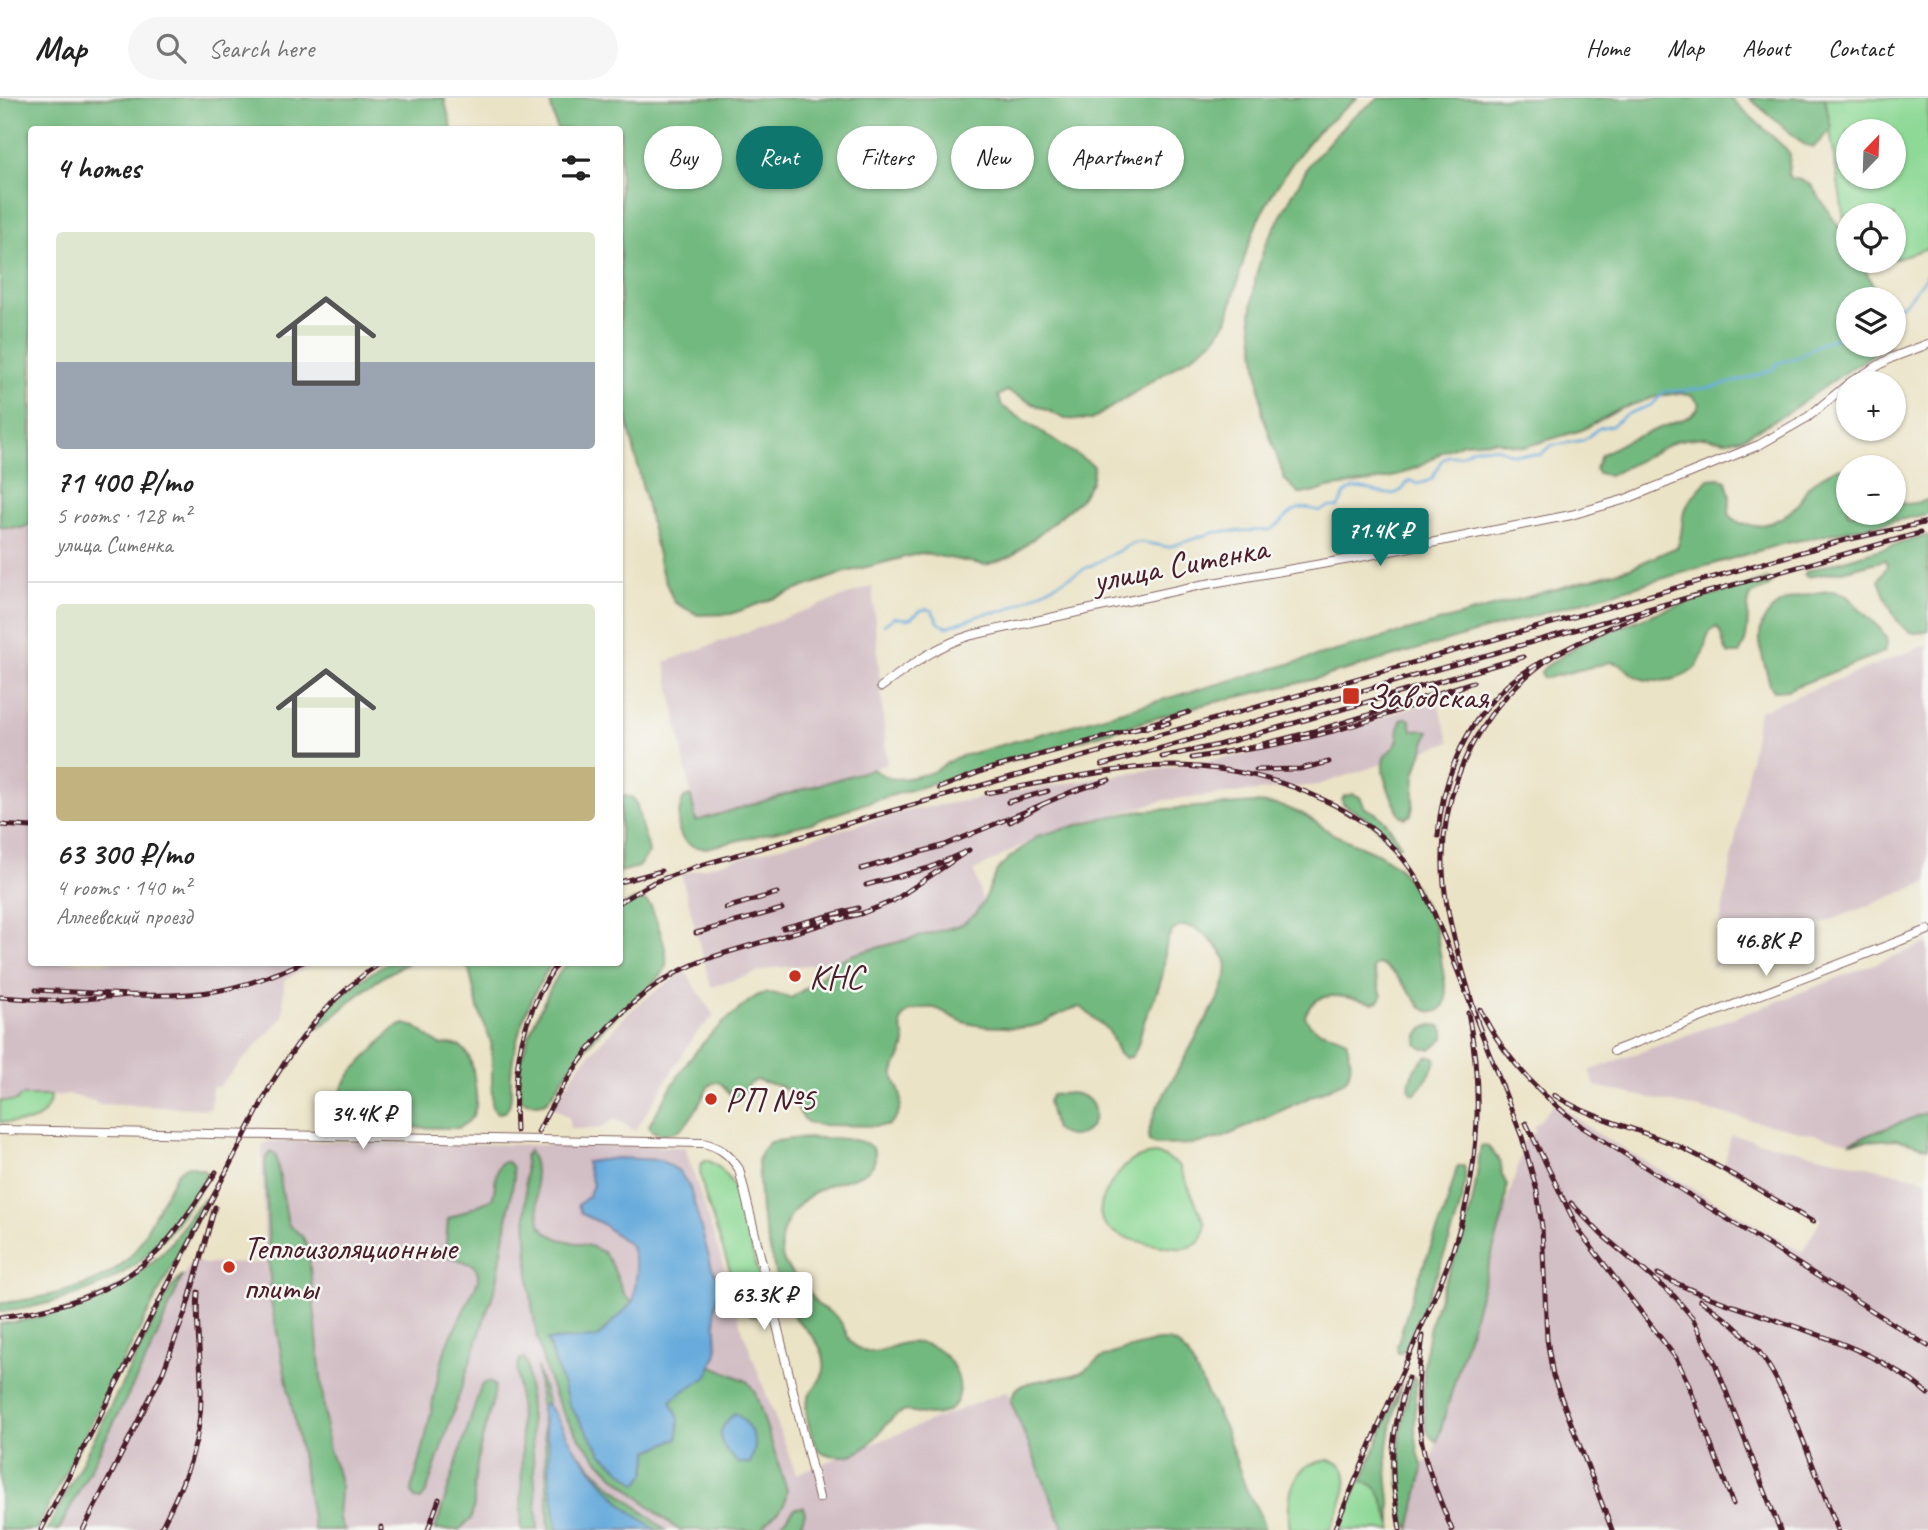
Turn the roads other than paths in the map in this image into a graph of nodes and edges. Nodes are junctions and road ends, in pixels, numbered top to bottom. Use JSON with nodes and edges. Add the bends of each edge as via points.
{"nodes":[{"id":1,"x":1928,"y":344,"type":"edge"},
{"id":2,"x":1870,"y":371,"type":"edge"},
{"id":3,"x":1836,"y":394,"type":"edge"},
{"id":4,"x":881,"y":687,"type":"dead end"},
{"id":5,"x":1928,"y":930,"type":"edge"},
{"id":6,"x":1614,"y":1051,"type":"dead end"},
{"id":7,"x":0,"y":1130,"type":"edge"},
{"id":8,"x":819,"y":1498,"type":"dead end"}],
"edges":[{"from":1,"to":2,"type":"street","name":"улица Ситенка"},
{"from":3,"to":4,"type":"street","name":"улица Ситенка","via":[[1759,445],[1599,508],[1350,559],[1200,584],[972,635],[934,650]]},
{"from":5,"to":6,"type":"street"},
{"from":7,"to":8,"type":"street","via":[[703,1143],[718,1147],[739,1169]]}]}
